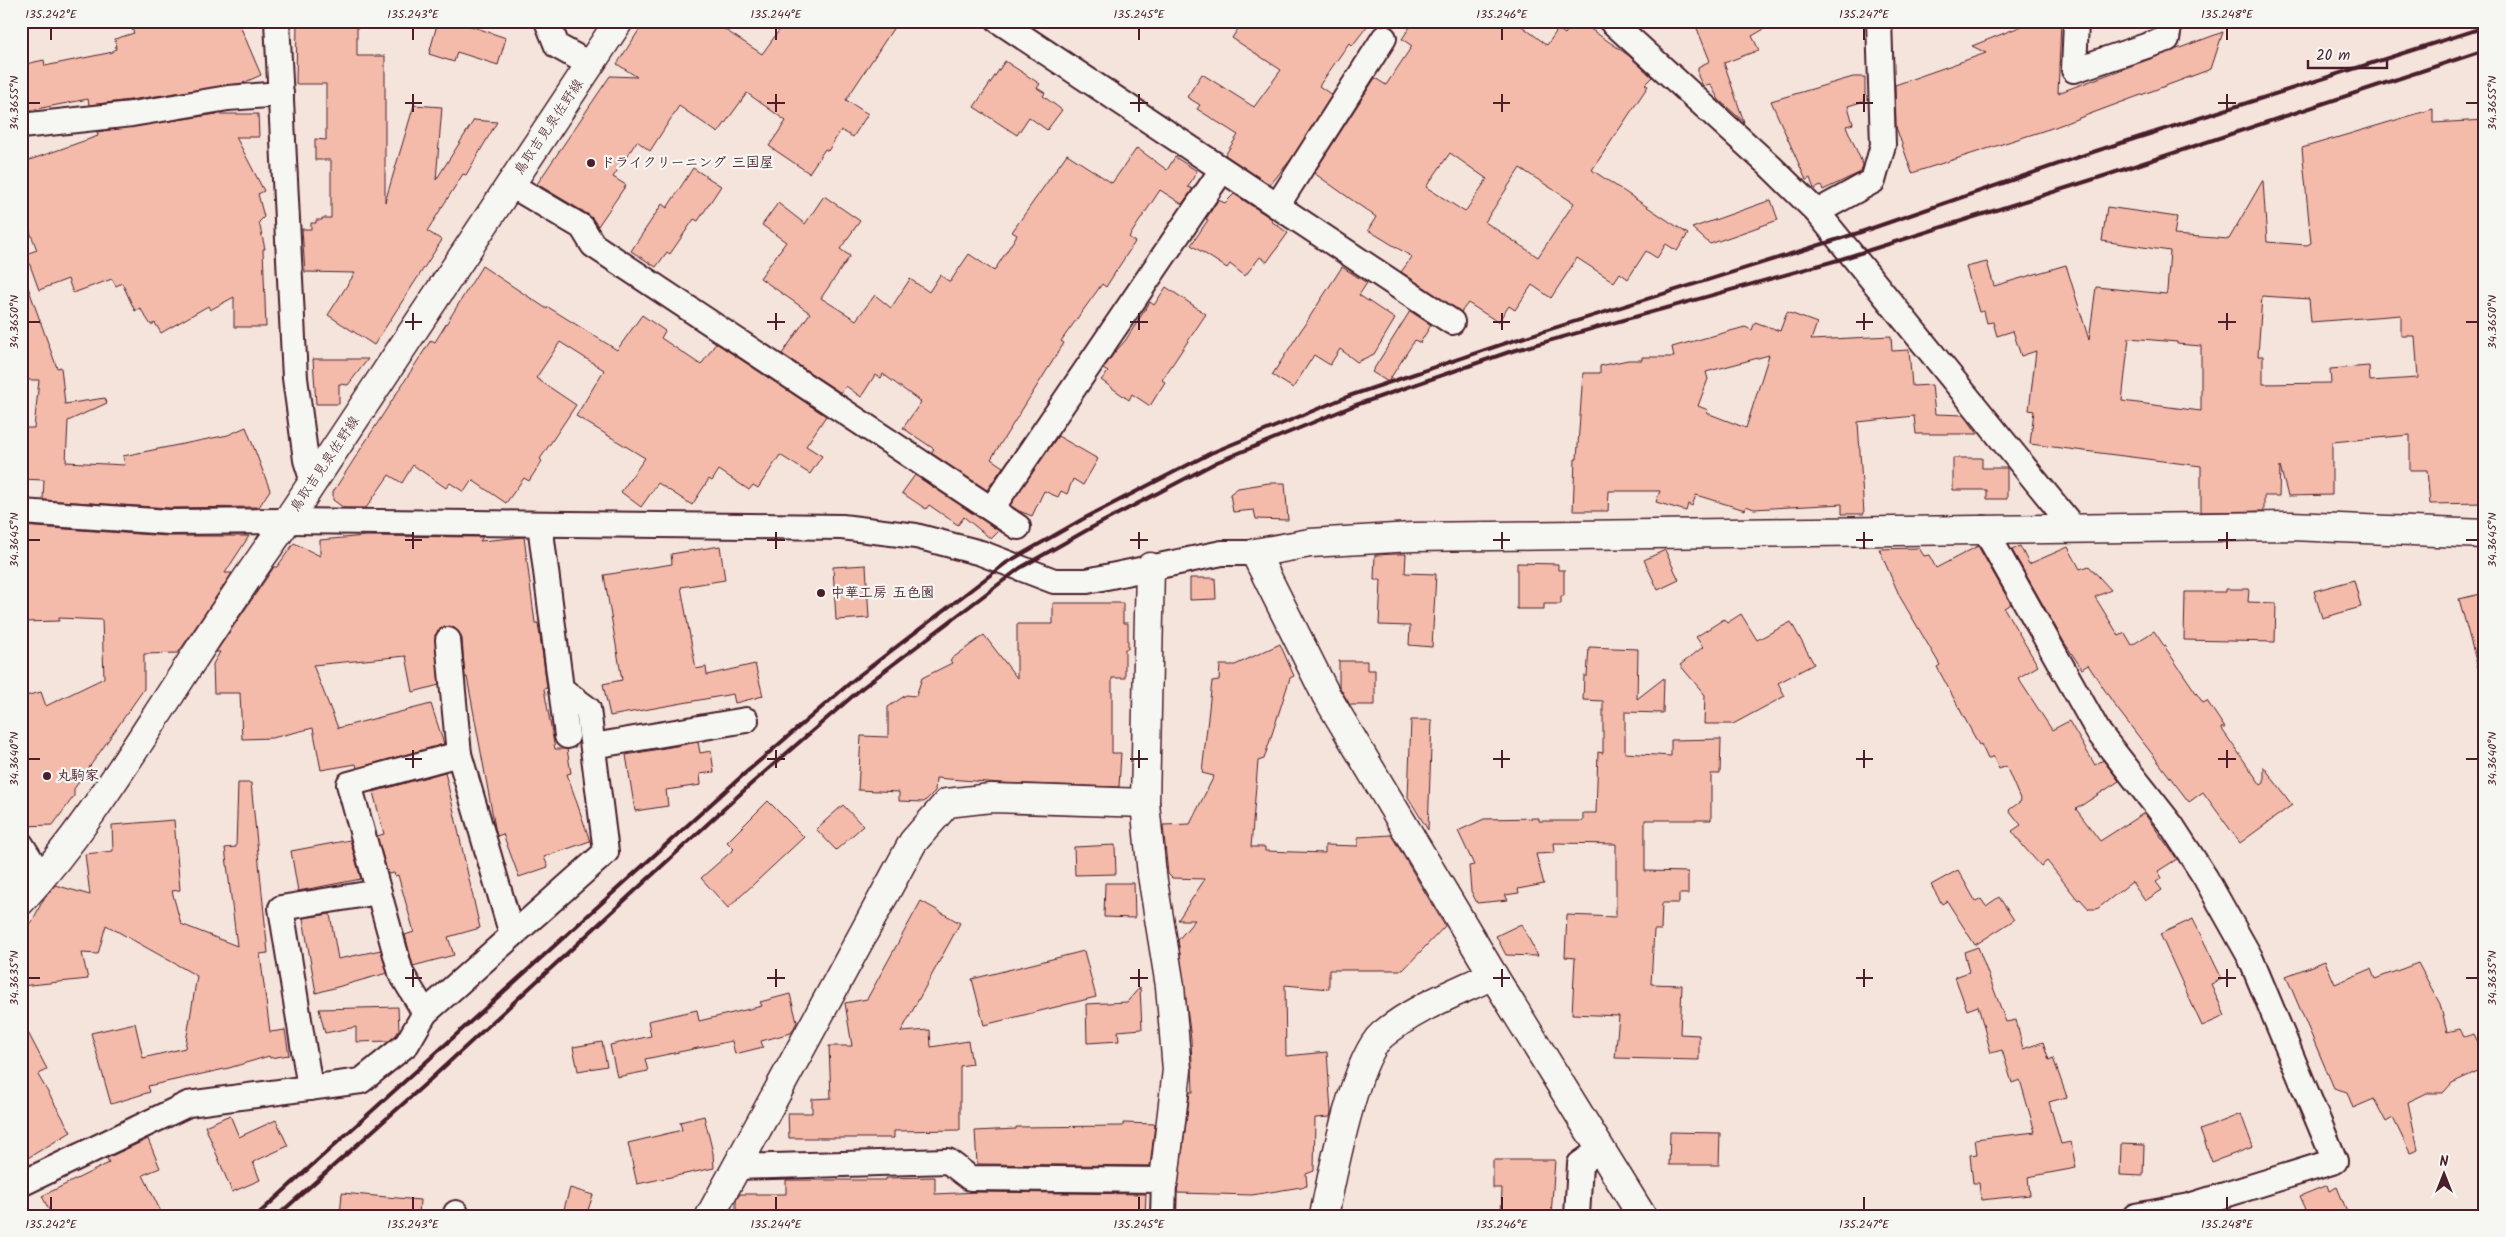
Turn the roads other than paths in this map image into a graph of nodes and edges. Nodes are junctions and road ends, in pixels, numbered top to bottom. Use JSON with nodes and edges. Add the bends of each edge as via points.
{"nodes":[{"id":1,"x":277,"y":21,"type":"edge"},
{"id":2,"x":547,"y":21,"type":"edge"},
{"id":3,"x":620,"y":21,"type":"edge"},
{"id":4,"x":999,"y":21,"type":"edge"},
{"id":5,"x":1611,"y":21,"type":"edge"},
{"id":6,"x":1879,"y":21,"type":"edge"},
{"id":7,"x":2076,"y":21,"type":"edge"},
{"id":8,"x":2170,"y":21,"type":"edge"},
{"id":9,"x":1384,"y":38,"type":"dead end"},
{"id":10,"x":591,"y":65,"type":"junction"},
{"id":11,"x":280,"y":94,"type":"junction"},
{"id":12,"x":21,"y":126,"type":"edge"},
{"id":13,"x":1222,"y":170,"type":"junction"},
{"id":14,"x":510,"y":185,"type":"junction"},
{"id":15,"x":1277,"y":206,"type":"junction"},
{"id":16,"x":1817,"y":212,"type":"junction"},
{"id":17,"x":1452,"y":322,"type":"dead end"},
{"id":18,"x":313,"y":482,"type":"junction"},
{"id":19,"x":992,"y":508,"type":"junction"},
{"id":20,"x":21,"y":512,"type":"edge"},
{"id":21,"x":287,"y":521,"type":"junction"},
{"id":22,"x":540,"y":524,"type":"junction"},
{"id":23,"x":1018,"y":527,"type":"dead end"},
{"id":24,"x":2073,"y":527,"type":"junction"},
{"id":25,"x":1984,"y":528,"type":"junction"},
{"id":26,"x":2485,"y":534,"type":"edge"},
{"id":27,"x":1255,"y":553,"type":"junction"},
{"id":28,"x":1150,"y":567,"type":"junction"},
{"id":29,"x":448,"y":640,"type":"dead end"},
{"id":30,"x":561,"y":689,"type":"junction"},
{"id":31,"x":746,"y":720,"type":"dead end"},
{"id":32,"x":567,"y":736,"type":"dead end"},
{"id":33,"x":592,"y":746,"type":"junction"},
{"id":34,"x":459,"y":754,"type":"junction"},
{"id":35,"x":1145,"y":803,"type":"junction"},
{"id":36,"x":21,"y":844,"type":"edge"},
{"id":37,"x":42,"y":878,"type":"junction"},
{"id":38,"x":379,"y":892,"type":"junction"},
{"id":39,"x":21,"y":901,"type":"edge"},
{"id":40,"x":512,"y":935,"type":"junction"},
{"id":41,"x":1493,"y":975,"type":"junction"},
{"id":42,"x":425,"y":1013,"type":"junction"},
{"id":43,"x":310,"y":1088,"type":"junction"},
{"id":44,"x":1601,"y":1149,"type":"junction"},
{"id":45,"x":737,"y":1167,"type":"junction"},
{"id":46,"x":1164,"y":1180,"type":"junction"},
{"id":47,"x":21,"y":1184,"type":"edge"},
{"id":48,"x":710,"y":1216,"type":"edge"},
{"id":49,"x":1163,"y":1216,"type":"edge"},
{"id":50,"x":1324,"y":1216,"type":"edge"},
{"id":51,"x":1577,"y":1216,"type":"edge"},
{"id":52,"x":1642,"y":1216,"type":"edge"},
{"id":53,"x":2135,"y":1216,"type":"edge"}],
"edges":[{"from":1,"to":11,"type":"street"},
{"from":2,"to":10,"type":"street","via":[[557,46]]},
{"from":3,"to":10,"type":"street","name":"鳥取吉見泉佐野線"},
{"from":4,"to":13,"type":"street"},
{"from":5,"to":16,"type":"street"},
{"from":6,"to":16,"type":"street","via":[[1883,145],[1874,181]]},
{"from":7,"to":8,"type":"street","via":[[2074,70],[2167,39]]},
{"from":9,"to":15,"type":"street"},
{"from":10,"to":14,"type":"street","name":"鳥取吉見泉佐野線"},
{"from":11,"to":12,"type":"street"},
{"from":11,"to":18,"type":"street","via":[[295,378],[306,460]]},
{"from":13,"to":15,"type":"street"},
{"from":13,"to":19,"type":"street"},
{"from":14,"to":18,"type":"street","name":"鳥取吉見泉佐野線"},
{"from":14,"to":19,"type":"street","via":[[582,227],[593,246]]},
{"from":15,"to":17,"type":"street"},
{"from":16,"to":24,"type":"street"},
{"from":18,"to":21,"type":"street","name":"鳥取吉見泉佐野線"},
{"from":19,"to":23,"type":"street"},
{"from":20,"to":21,"type":"street","via":[[169,522]]},
{"from":21,"to":22,"type":"street"},
{"from":21,"to":37,"type":"street","name":"鳥取吉見泉佐野線","via":[[230,602],[95,810]]},
{"from":22,"to":28,"type":"street","via":[[842,527],[916,536],[981,552],[1054,581],[1087,581]]},
{"from":22,"to":30,"type":"street"},
{"from":24,"to":25,"type":"street"},
{"from":24,"to":26,"type":"street","via":[[2291,526]]},
{"from":25,"to":27,"type":"street","via":[[1412,537],[1310,543]]},
{"from":25,"to":53,"type":"street","via":[[2099,733],[2172,826],[2250,957],[2335,1161],[2189,1206]]},
{"from":27,"to":28,"type":"street","via":[[1222,553]]},
{"from":27,"to":41,"type":"street","via":[[1326,695]]},
{"from":28,"to":35,"type":"street"},
{"from":29,"to":34,"type":"street"},
{"from":30,"to":32,"type":"street"},
{"from":30,"to":33,"type":"street","via":[[588,709]]},
{"from":31,"to":33,"type":"street"},
{"from":33,"to":40,"type":"street","via":[[606,852]]},
{"from":34,"to":38,"type":"street","via":[[349,784]]},
{"from":34,"to":40,"type":"street"},
{"from":35,"to":45,"type":"street","via":[[991,798],[947,803],[913,842]]},
{"from":35,"to":46,"type":"street","via":[[1152,874],[1170,986],[1177,1070]]},
{"from":36,"to":37,"type":"street"},
{"from":37,"to":39,"type":"street","name":"鳥取吉見泉佐野線"},
{"from":38,"to":42,"type":"street","via":[[401,973]]},
{"from":38,"to":43,"type":"street","via":[[281,908]]},
{"from":40,"to":42,"type":"street"},
{"from":41,"to":44,"type":"street"},
{"from":41,"to":50,"type":"street","via":[[1416,1011],[1380,1036],[1360,1069]]},
{"from":42,"to":43,"type":"street","via":[[407,1044],[361,1082]]},
{"from":43,"to":47,"type":"street","via":[[188,1104]]},
{"from":44,"to":51,"type":"street","via":[[1580,1164]]},
{"from":44,"to":52,"type":"street"},
{"from":45,"to":46,"type":"street","via":[[948,1161],[970,1178]]},
{"from":45,"to":48,"type":"street"},
{"from":46,"to":49,"type":"street"}]}
